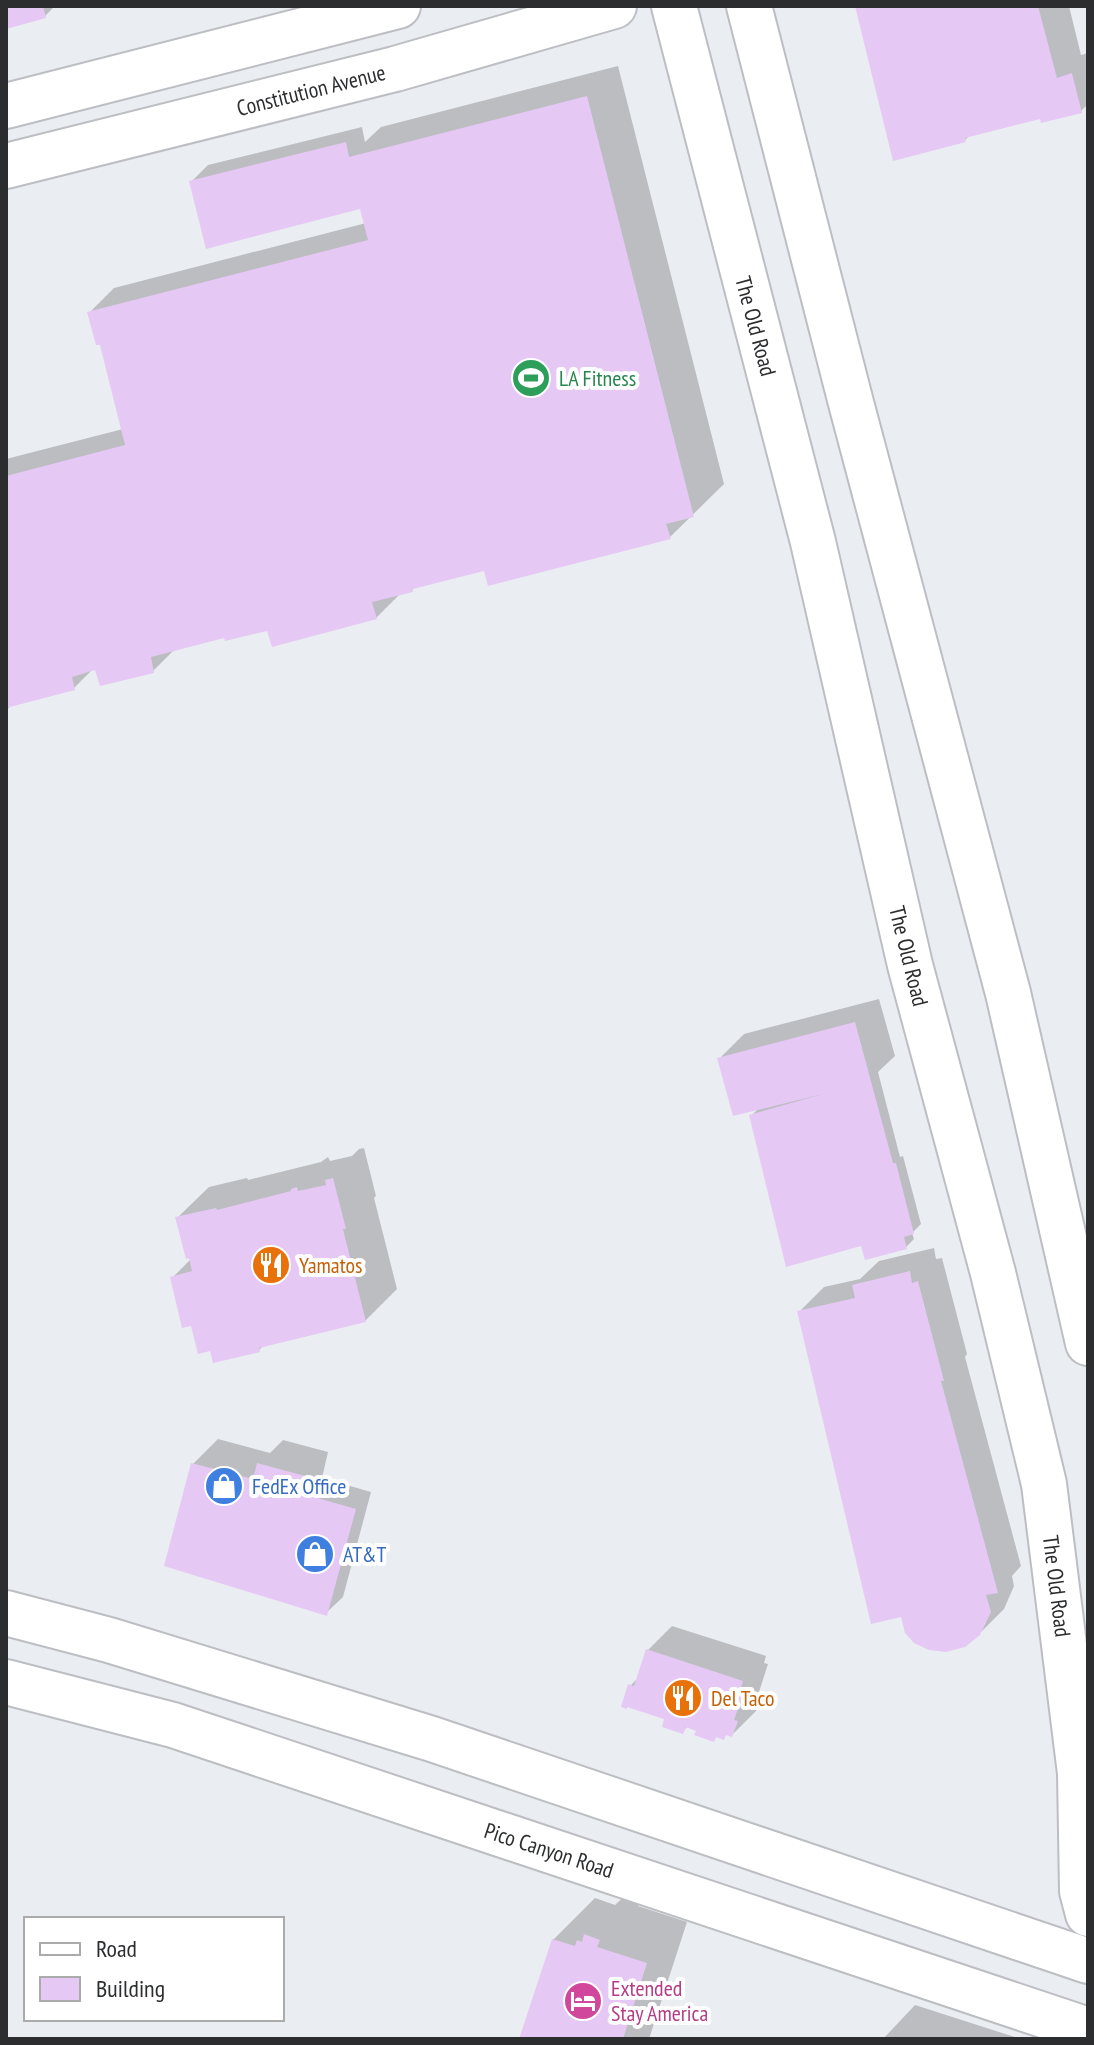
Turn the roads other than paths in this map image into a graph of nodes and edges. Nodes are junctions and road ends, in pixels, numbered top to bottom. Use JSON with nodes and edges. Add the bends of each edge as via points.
{"nodes":[{"id":1,"x":398,"y":6,"type":"edge"},
{"id":2,"x":614,"y":6,"type":"edge"},
{"id":3,"x":674,"y":6,"type":"edge"},
{"id":4,"x":749,"y":6,"type":"edge"},
{"id":5,"x":6,"y":106,"type":"edge"},
{"id":6,"x":6,"y":166,"type":"edge"},
{"id":7,"x":1088,"y":1343,"type":"edge"},
{"id":8,"x":6,"y":1613,"type":"edge"},
{"id":9,"x":6,"y":1682,"type":"edge"},
{"id":10,"x":1088,"y":1914,"type":"edge"},
{"id":11,"x":1088,"y":1961,"type":"edge"},
{"id":12,"x":1088,"y":2030,"type":"edge"}],
"edges":[{"from":1,"to":5,"type":"main road"},
{"from":2,"to":6,"type":"main road","name":"Constitution Avenue","via":[[395,69]]},
{"from":3,"to":10,"type":"main road","name":"The Old Road","via":[[813,542],[910,965],[1044,1484],[1080,1773],[1082,1891]]},
{"from":4,"to":7,"type":"main road","via":[[1008,993]]},
{"from":8,"to":11,"type":"main road","via":[[432,1739]]},
{"from":9,"to":12,"type":"main road","name":"Pico Canyon Road","via":[[173,1725]]}]}
